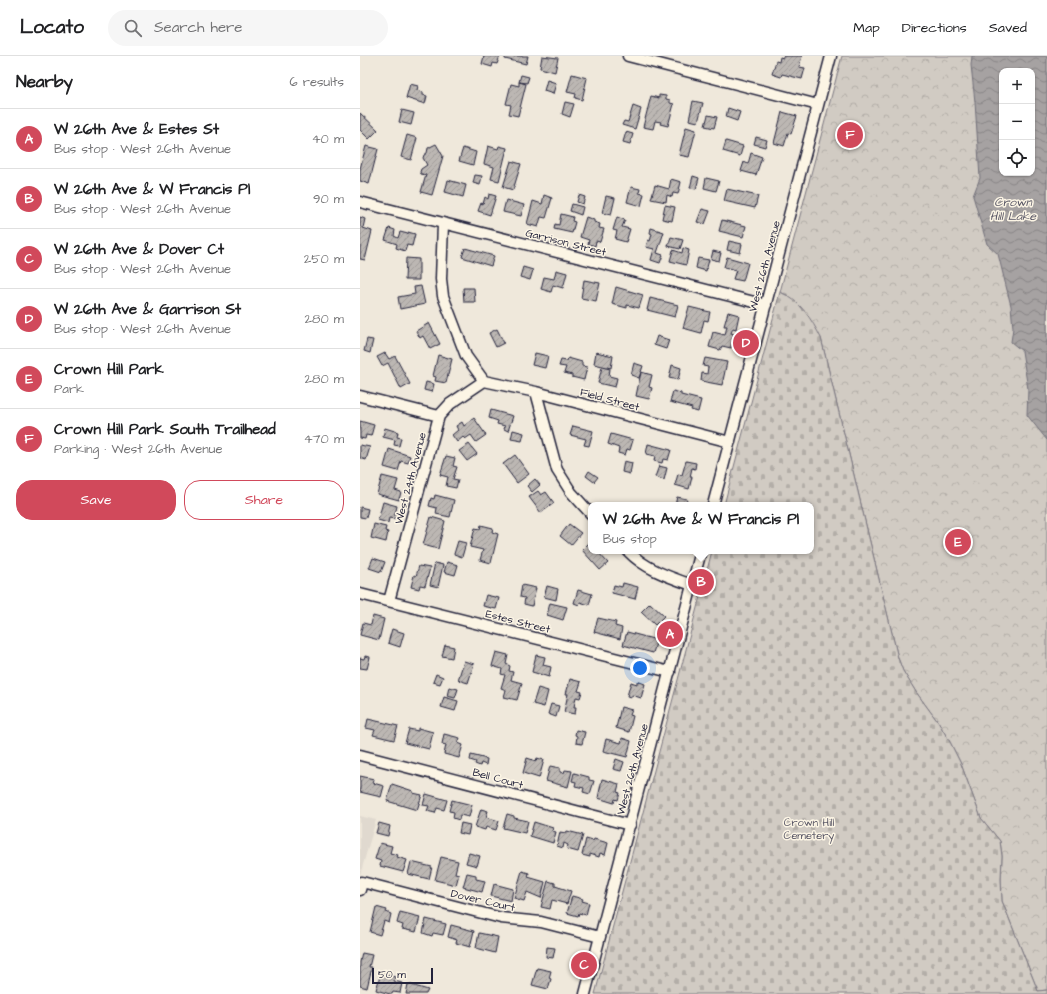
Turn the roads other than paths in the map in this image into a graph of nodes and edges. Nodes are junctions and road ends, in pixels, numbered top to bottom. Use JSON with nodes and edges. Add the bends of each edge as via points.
{"nodes":[{"id":1,"x":628,"y":56,"type":"edge"},
{"id":2,"x":831,"y":56,"type":"edge"},
{"id":3,"x":818,"y":105,"type":"junction"},
{"id":4,"x":360,"y":202,"type":"edge"},
{"id":5,"x":443,"y":224,"type":"junction"},
{"id":6,"x":766,"y":305,"type":"junction"},
{"id":7,"x":484,"y":382,"type":"junction"},
{"id":8,"x":536,"y":392,"type":"junction"},
{"id":9,"x":360,"y":396,"type":"edge"},
{"id":10,"x":439,"y":416,"type":"junction"},
{"id":11,"x":730,"y":442,"type":"junction"},
{"id":12,"x":715,"y":502,"type":"edge"},
{"id":13,"x":588,"y":511,"type":"edge"},
{"id":14,"x":631,"y":554,"type":"edge"},
{"id":15,"x":700,"y":554,"type":"edge"},
{"id":16,"x":692,"y":585,"type":"junction"},
{"id":17,"x":360,"y":594,"type":"edge"},
{"id":18,"x":389,"y":601,"type":"junction"},
{"id":19,"x":670,"y":672,"type":"junction"},
{"id":20,"x":360,"y":755,"type":"edge"},
{"id":21,"x":630,"y":825,"type":"junction"},
{"id":22,"x":361,"y":886,"type":"edge"},
{"id":23,"x":600,"y":937,"type":"junction"},
{"id":24,"x":585,"y":994,"type":"edge"}],
"edges":[{"from":1,"to":3,"type":"street"},
{"from":2,"to":3,"type":"street","name":"West 26th Avenue"},
{"from":3,"to":6,"type":"street","name":"West 26th Avenue"},
{"from":4,"to":5,"type":"street","name":"Garrison Street"},
{"from":5,"to":6,"type":"street","name":"Garrison Street"},
{"from":5,"to":7,"type":"street","via":[[443,296],[466,356]]},
{"from":6,"to":11,"type":"street","name":"West 26th Avenue"},
{"from":7,"to":8,"type":"street","name":"Field Street"},
{"from":7,"to":10,"type":"street","via":[[450,404]]},
{"from":8,"to":11,"type":"street","name":"Field Street"},
{"from":8,"to":13,"type":"street","via":[[557,470],[571,492]]},
{"from":9,"to":10,"type":"street"},
{"from":10,"to":18,"type":"street","name":"West 24th Avenue"},
{"from":11,"to":12,"type":"street","name":"West 26th Avenue"},
{"from":14,"to":16,"type":"street","via":[[657,571]]},
{"from":15,"to":16,"type":"street","name":"West 26th Avenue"},
{"from":16,"to":19,"type":"street","name":"West 26th Avenue"},
{"from":17,"to":18,"type":"street","name":"Estes Street"},
{"from":18,"to":19,"type":"street","name":"Estes Street"},
{"from":19,"to":21,"type":"street","name":"West 26th Avenue"},
{"from":20,"to":21,"type":"street","name":"Bell Court"},
{"from":21,"to":23,"type":"street","name":"West 26th Avenue"},
{"from":22,"to":23,"type":"street","name":"Dover Court","via":[[501,918],[541,922]]},
{"from":23,"to":24,"type":"street","name":"West 26th Avenue"}]}
